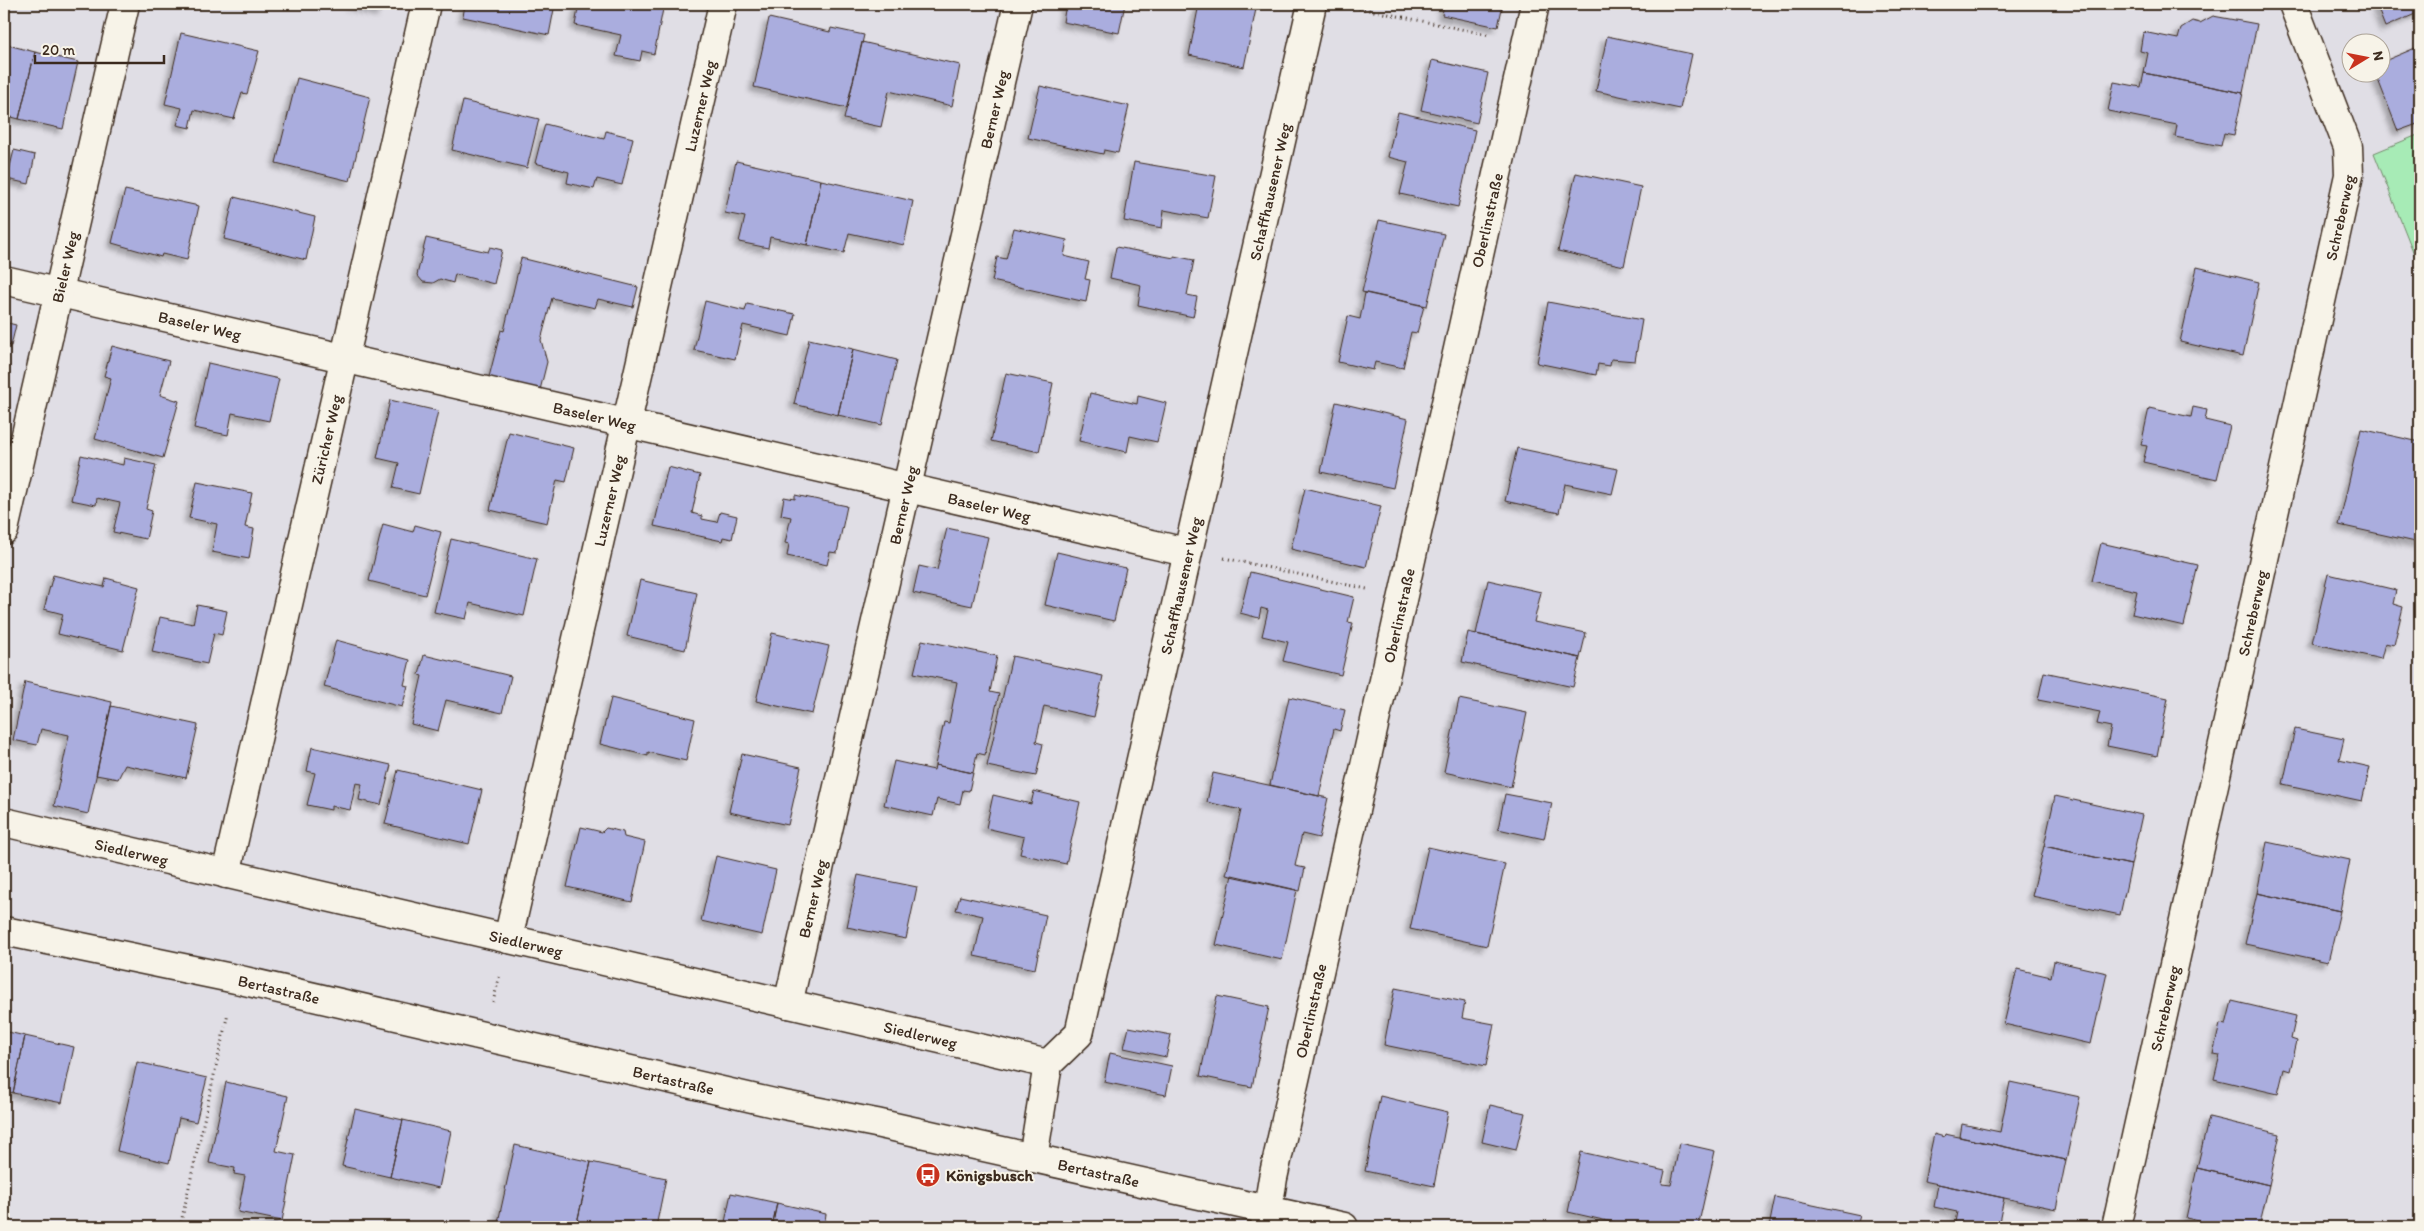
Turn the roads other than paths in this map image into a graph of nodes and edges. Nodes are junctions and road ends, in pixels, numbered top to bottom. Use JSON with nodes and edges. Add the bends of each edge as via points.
{"nodes":[{"id":1,"x":124,"y":4,"type":"edge"},
{"id":2,"x":426,"y":4,"type":"edge"},
{"id":3,"x":723,"y":4,"type":"edge"},
{"id":4,"x":1018,"y":4,"type":"edge"},
{"id":5,"x":1312,"y":4,"type":"edge"},
{"id":6,"x":1535,"y":4,"type":"edge"},
{"id":7,"x":2293,"y":4,"type":"edge"},
{"id":8,"x":4,"y":280,"type":"edge"},
{"id":9,"x":58,"y":293,"type":"junction"},
{"id":10,"x":344,"y":359,"type":"junction"},
{"id":11,"x":626,"y":425,"type":"junction"},
{"id":12,"x":906,"y":490,"type":"junction"},
{"id":13,"x":4,"y":530,"type":"edge"},
{"id":14,"x":1186,"y":552,"type":"junction"},
{"id":15,"x":4,"y":822,"type":"edge"},
{"id":16,"x":226,"y":874,"type":"junction"},
{"id":17,"x":4,"y":930,"type":"edge"},
{"id":18,"x":508,"y":939,"type":"junction"},
{"id":19,"x":788,"y":1004,"type":"junction"},
{"id":20,"x":1048,"y":1064,"type":"junction"},
{"id":21,"x":1033,"y":1158,"type":"junction"},
{"id":22,"x":1266,"y":1219,"type":"edge"},
{"id":23,"x":1344,"y":1227,"type":"edge"},
{"id":24,"x":2116,"y":1227,"type":"edge"}],
"edges":[{"from":1,"to":9,"type":"street","name":"Bieler Weg"},
{"from":2,"to":10,"type":"street","name":"Züricher Weg"},
{"from":3,"to":11,"type":"street","name":"Luzerner Weg"},
{"from":4,"to":12,"type":"street","name":"Berner Weg"},
{"from":5,"to":14,"type":"street","name":"Schaffhausener Weg"},
{"from":6,"to":22,"type":"street","name":"Oberlinstraße"},
{"from":7,"to":24,"type":"street","name":"Schreberweg","via":[[2348,147],[2349,175]]},
{"from":8,"to":9,"type":"street","name":"Baseler Weg"},
{"from":9,"to":10,"type":"street","name":"Baseler Weg"},
{"from":9,"to":13,"type":"street","name":"Bieler Weg"},
{"from":10,"to":11,"type":"street","name":"Baseler Weg"},
{"from":10,"to":16,"type":"street","name":"Züricher Weg"},
{"from":11,"to":12,"type":"street","name":"Baseler Weg"},
{"from":11,"to":18,"type":"street","name":"Luzerner Weg"},
{"from":12,"to":14,"type":"street","name":"Baseler Weg"},
{"from":12,"to":19,"type":"street","name":"Berner Weg"},
{"from":14,"to":20,"type":"street","name":"Schaffhausener Weg","via":[[1079,1034]]},
{"from":15,"to":16,"type":"street","name":"Siedlerweg"},
{"from":16,"to":18,"type":"street","name":"Siedlerweg"},
{"from":17,"to":21,"type":"street","name":"Bertastraße"},
{"from":18,"to":19,"type":"street","name":"Siedlerweg"},
{"from":19,"to":20,"type":"street","name":"Siedlerweg"},
{"from":20,"to":21,"type":"street"},
{"from":21,"to":22,"type":"street","name":"Bertastraße"},
{"from":22,"to":23,"type":"street","name":"Bertastraße"}]}
